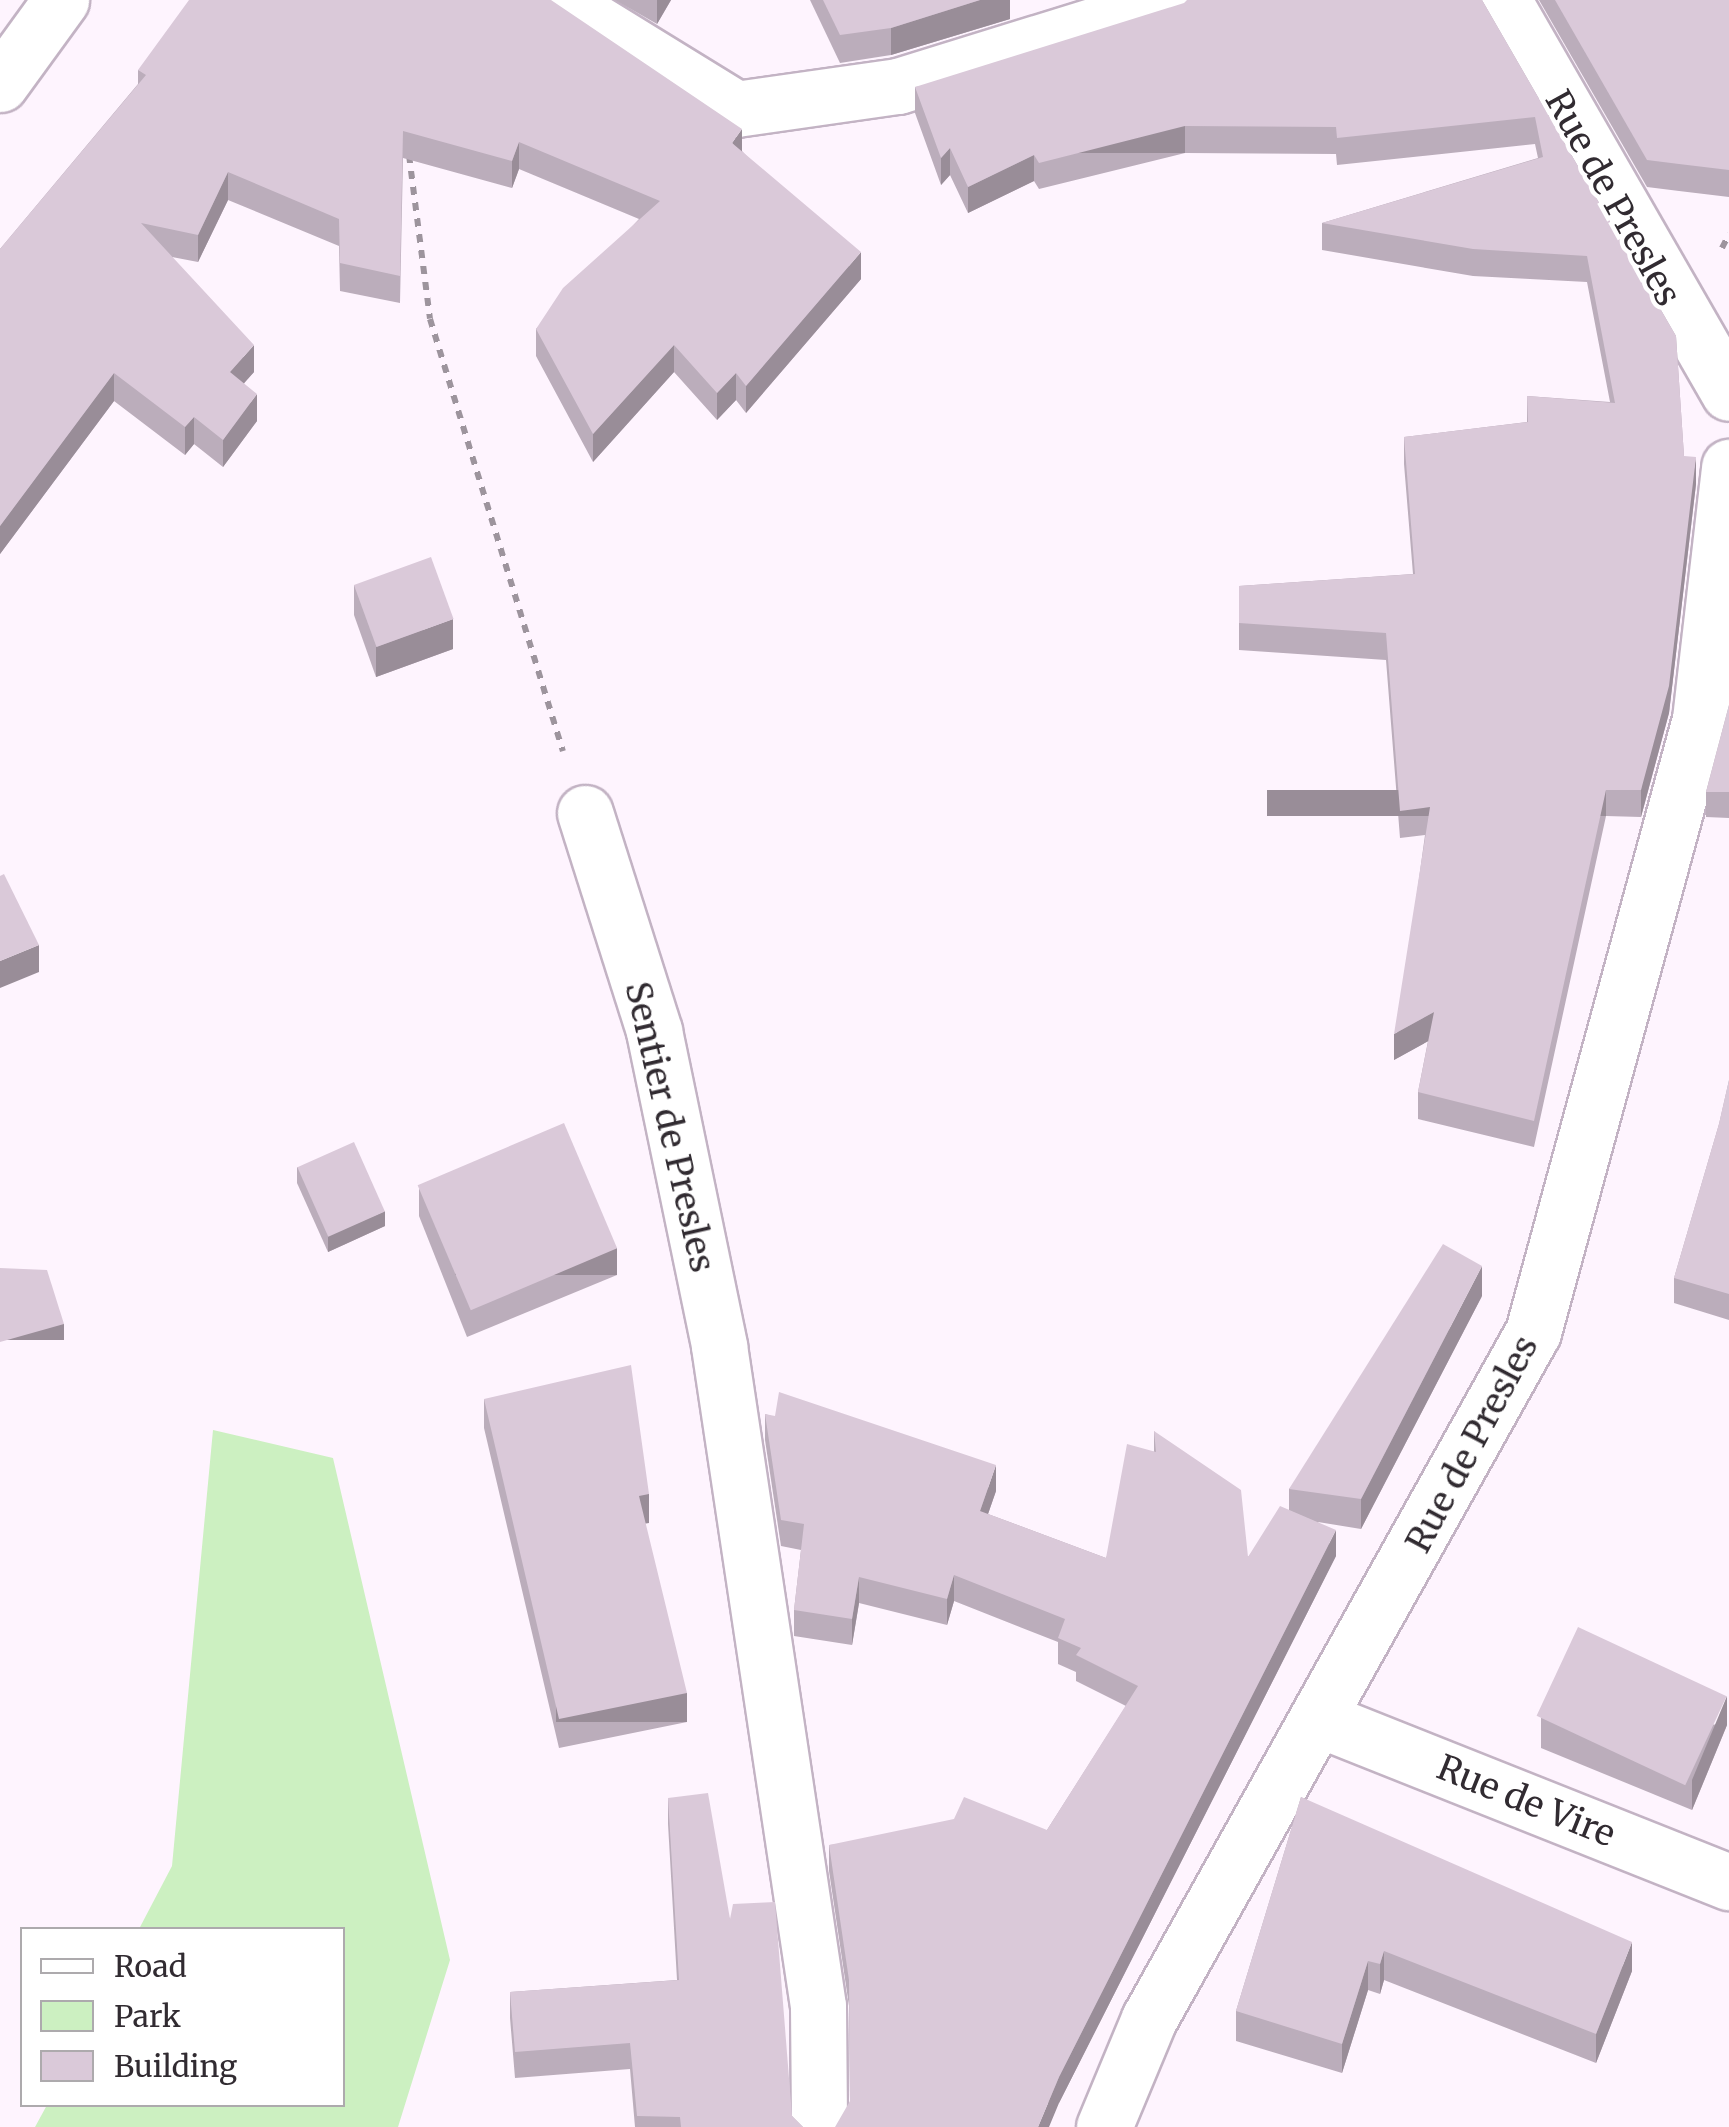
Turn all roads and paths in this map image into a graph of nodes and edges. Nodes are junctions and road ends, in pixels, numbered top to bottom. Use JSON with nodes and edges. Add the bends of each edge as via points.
{"nodes":[{"id":1,"x":61,"y":0,"type":"edge"},
{"id":2,"x":559,"y":0,"type":"edge"},
{"id":3,"x":1176,"y":0,"type":"edge"},
{"id":4,"x":1503,"y":0,"type":"edge"},
{"id":5,"x":0,"y":84,"type":"edge"},
{"id":6,"x":409,"y":150,"type":"edge"},
{"id":7,"x":1729,"y":393,"type":"edge"},
{"id":8,"x":1729,"y":467,"type":"edge"},
{"id":9,"x":585,"y":814,"type":"joint"},
{"id":10,"x":1324,"y":1721,"type":"junction"},
{"id":11,"x":1729,"y":1882,"type":"edge"},
{"id":12,"x":819,"y":2127,"type":"edge"},
{"id":13,"x":1104,"y":2127,"type":"edge"}],
"edges":[{"from":1,"to":5,"type":"street"},
{"from":2,"to":3,"type":"street","via":[[736,109],[898,86]]},
{"from":4,"to":7,"type":"street","name":"Rue de Presles"},
{"from":6,"to":9,"type":"path","via":[[430,319],[500,570]]},
{"from":8,"to":10,"type":"street","name":"Rue de Presles","via":[[1700,719],[1533,1332]]},
{"from":9,"to":12,"type":"street","name":"Sentier de Presles","via":[[654,1030],[719,1346],[818,2006]]},
{"from":10,"to":11,"type":"street","name":"Rue de Vire"},
{"from":10,"to":13,"type":"street","name":"Rue de Presles","via":[[1149,2019]]}]}
